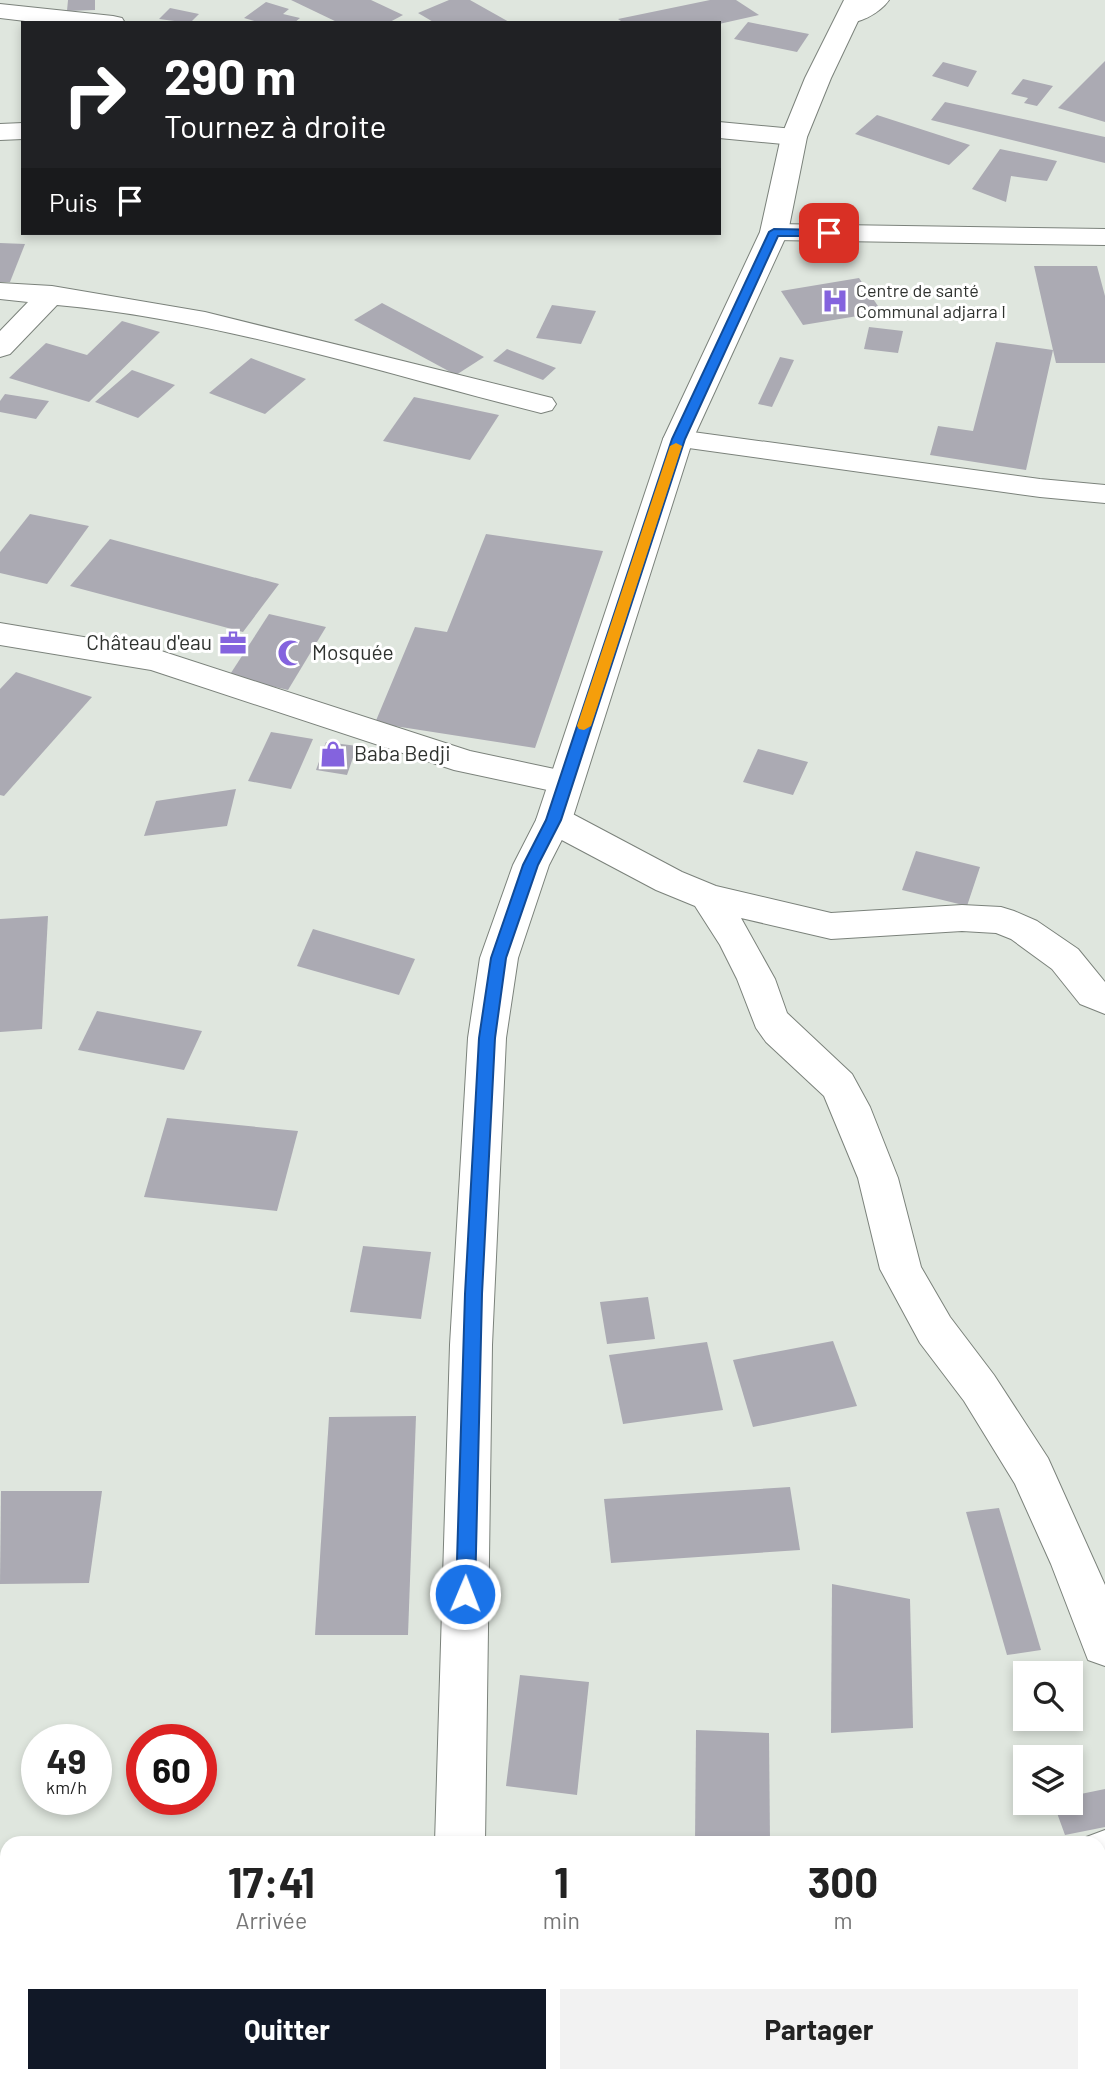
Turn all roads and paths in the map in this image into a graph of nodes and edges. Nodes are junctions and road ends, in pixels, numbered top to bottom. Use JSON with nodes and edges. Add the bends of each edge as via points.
{"nodes":[{"id":1,"x":861,"y":6,"type":"edge"},
{"id":2,"x":0,"y":11,"type":"edge"},
{"id":3,"x":94,"y":21,"type":"edge"},
{"id":4,"x":721,"y":130,"type":"edge"},
{"id":5,"x":21,"y":131,"type":"edge"},
{"id":6,"x":0,"y":132,"type":"edge"},
{"id":7,"x":794,"y":137,"type":"junction"},
{"id":8,"x":774,"y":232,"type":"junction"},
{"id":9,"x":1105,"y":237,"type":"edge"},
{"id":10,"x":0,"y":290,"type":"edge"},
{"id":11,"x":52,"y":294,"type":"junction"},
{"id":12,"x":0,"y":348,"type":"edge"},
{"id":13,"x":541,"y":404,"type":"dead end"},
{"id":14,"x":678,"y":439,"type":"junction"},
{"id":15,"x":1105,"y":494,"type":"edge"},
{"id":16,"x":0,"y":634,"type":"edge"},
{"id":17,"x":566,"y":782,"type":"junction"},
{"id":18,"x":554,"y":820,"type":"junction"},
{"id":19,"x":708,"y":897,"type":"junction"},
{"id":20,"x":1105,"y":1000,"type":"edge"},
{"id":21,"x":1105,"y":1645,"type":"edge"},
{"id":22,"x":460,"y":1836,"type":"edge"}],
"edges":[{"from":1,"to":7,"type":"street","via":[[818,79]]},
{"from":2,"to":3,"type":"street"},
{"from":4,"to":7,"type":"street"},
{"from":5,"to":6,"type":"street"},
{"from":7,"to":8,"type":"street"},
{"from":8,"to":9,"type":"street"},
{"from":8,"to":14,"type":"street"},
{"from":10,"to":11,"type":"street"},
{"from":11,"to":12,"type":"street"},
{"from":11,"to":13,"type":"street","via":[[240,327]]},
{"from":14,"to":15,"type":"street"},
{"from":14,"to":17,"type":"street"},
{"from":16,"to":17,"type":"street","via":[[155,660],[466,762]]},
{"from":17,"to":18,"type":"street"},
{"from":18,"to":19,"type":"street"},
{"from":18,"to":22,"type":"street","via":[[531,865],[499,958],[487,1038],[471,1345]]},
{"from":19,"to":20,"type":"street","via":[[831,926],[1001,920],[1065,958],[1093,994]]},
{"from":19,"to":21,"type":"street","via":[[756,979],[769,1018],[831,1077],[850,1107],[878,1178],[901,1269],[935,1330],[979,1388],[1032,1472]]}]}
